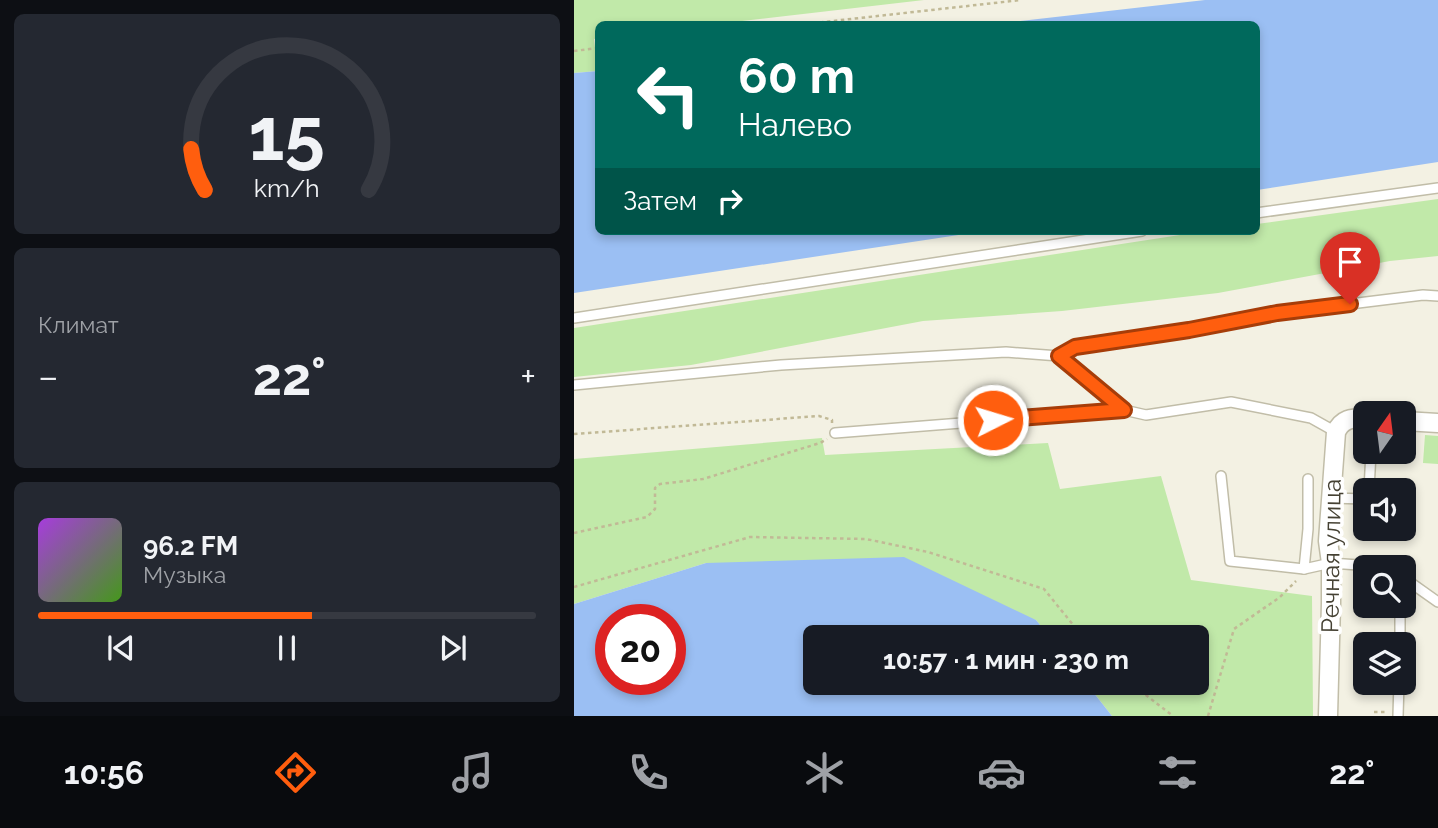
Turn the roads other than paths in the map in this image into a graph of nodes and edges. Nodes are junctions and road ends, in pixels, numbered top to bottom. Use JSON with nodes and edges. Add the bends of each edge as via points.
{"nodes":[{"id":1,"x":1438,"y":188,"type":"edge"},
{"id":2,"x":1260,"y":213,"type":"edge"},
{"id":3,"x":1116,"y":235,"type":"edge"},
{"id":4,"x":1438,"y":296,"type":"edge"},
{"id":5,"x":574,"y":318,"type":"edge"},
{"id":6,"x":1059,"y":356,"type":"junction"},
{"id":7,"x":574,"y":385,"type":"edge"},
{"id":8,"x":1124,"y":410,"type":"junction"},
{"id":9,"x":1353,"y":419,"type":"edge"},
{"id":10,"x":1416,"y":422,"type":"edge"},
{"id":11,"x":1438,"y":423,"type":"edge"},
{"id":12,"x":1336,"y":432,"type":"junction"},
{"id":13,"x":835,"y":433,"type":"road end"},
{"id":14,"x":1221,"y":476,"type":"dead end"},
{"id":15,"x":1308,"y":479,"type":"dead end"},
{"id":16,"x":1331,"y":498,"type":"junction"},
{"id":17,"x":1353,"y":499,"type":"edge"},
{"id":18,"x":1331,"y":563,"type":"junction"},
{"id":19,"x":1353,"y":565,"type":"edge"},
{"id":20,"x":1304,"y":569,"type":"junction"},
{"id":21,"x":1416,"y":587,"type":"edge"},
{"id":22,"x":1438,"y":603,"type":"edge"},
{"id":23,"x":1399,"y":695,"type":"edge"},
{"id":24,"x":1328,"y":716,"type":"edge"},
{"id":25,"x":1398,"y":716,"type":"edge"}],
"edges":[{"from":1,"to":2,"type":"lane"},
{"from":3,"to":5,"type":"lane"},
{"from":4,"to":6,"type":"lane","via":[[1277,313],[1075,347]]},
{"from":6,"to":7,"type":"lane","via":[[1006,352],[781,365]]},
{"from":6,"to":8,"type":"lane"},
{"from":8,"to":12,"type":"lane","via":[[1146,415],[1231,402],[1311,418]]},
{"from":8,"to":13,"type":"lane"},
{"from":9,"to":12,"type":"street","via":[[1339,424]]},
{"from":10,"to":11,"type":"street"},
{"from":12,"to":16,"type":"street","name":"Речная улица"},
{"from":14,"to":20,"type":"lane","via":[[1230,561]]},
{"from":15,"to":20,"type":"lane"},
{"from":16,"to":17,"type":"lane"},
{"from":16,"to":18,"type":"street","name":"Речная улица"},
{"from":18,"to":19,"type":"lane"},
{"from":18,"to":20,"type":"lane"},
{"from":18,"to":24,"type":"street","name":"Речная улица"},
{"from":21,"to":22,"type":"lane"},
{"from":23,"to":25,"type":"lane"}]}
